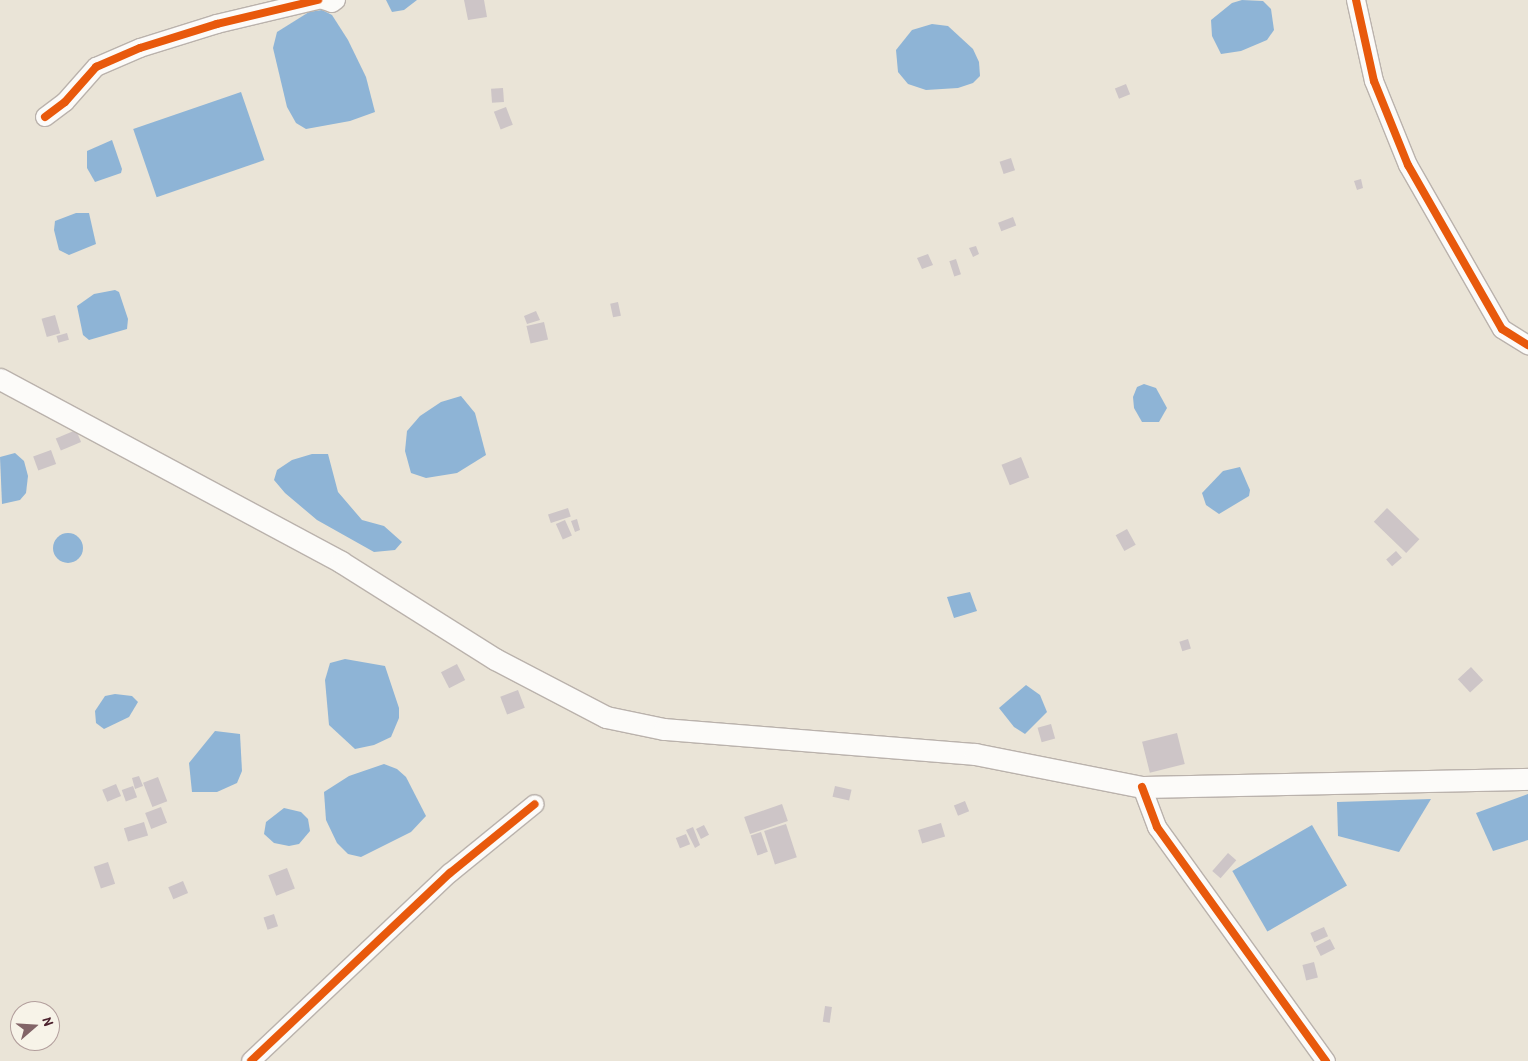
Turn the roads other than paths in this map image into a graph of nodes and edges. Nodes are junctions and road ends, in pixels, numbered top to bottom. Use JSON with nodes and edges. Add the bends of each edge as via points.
{"nodes":[{"id":1,"x":318,"y":0,"type":"edge"},
{"id":2,"x":323,"y":0,"type":"edge"},
{"id":3,"x":336,"y":0,"type":"edge"},
{"id":4,"x":1356,"y":0,"type":"edge"},
{"id":5,"x":45,"y":117,"type":"dead end"},
{"id":6,"x":1528,"y":345,"type":"edge"},
{"id":7,"x":0,"y":379,"type":"edge"},
{"id":8,"x":1528,"y":779,"type":"edge"},
{"id":9,"x":1142,"y":787,"type":"junction"},
{"id":10,"x":535,"y":804,"type":"dead end"},
{"id":11,"x":251,"y":1061,"type":"edge"},
{"id":12,"x":1326,"y":1061,"type":"edge"}],
"edges":[{"from":1,"to":5,"type":"street","via":[[217,24],[140,48],[96,67],[65,102]]},
{"from":2,"to":3,"type":"street","via":[[332,3]]},
{"from":4,"to":6,"type":"street","via":[[1374,81],[1408,165],[1502,329]]},
{"from":7,"to":9,"type":"main road","via":[[342,562],[495,659],[606,717],[664,729],[975,754]]},
{"from":8,"to":9,"type":"main road"},
{"from":9,"to":12,"type":"street","via":[[1157,827]]},
{"from":10,"to":11,"type":"street","via":[[450,874]]}]}
